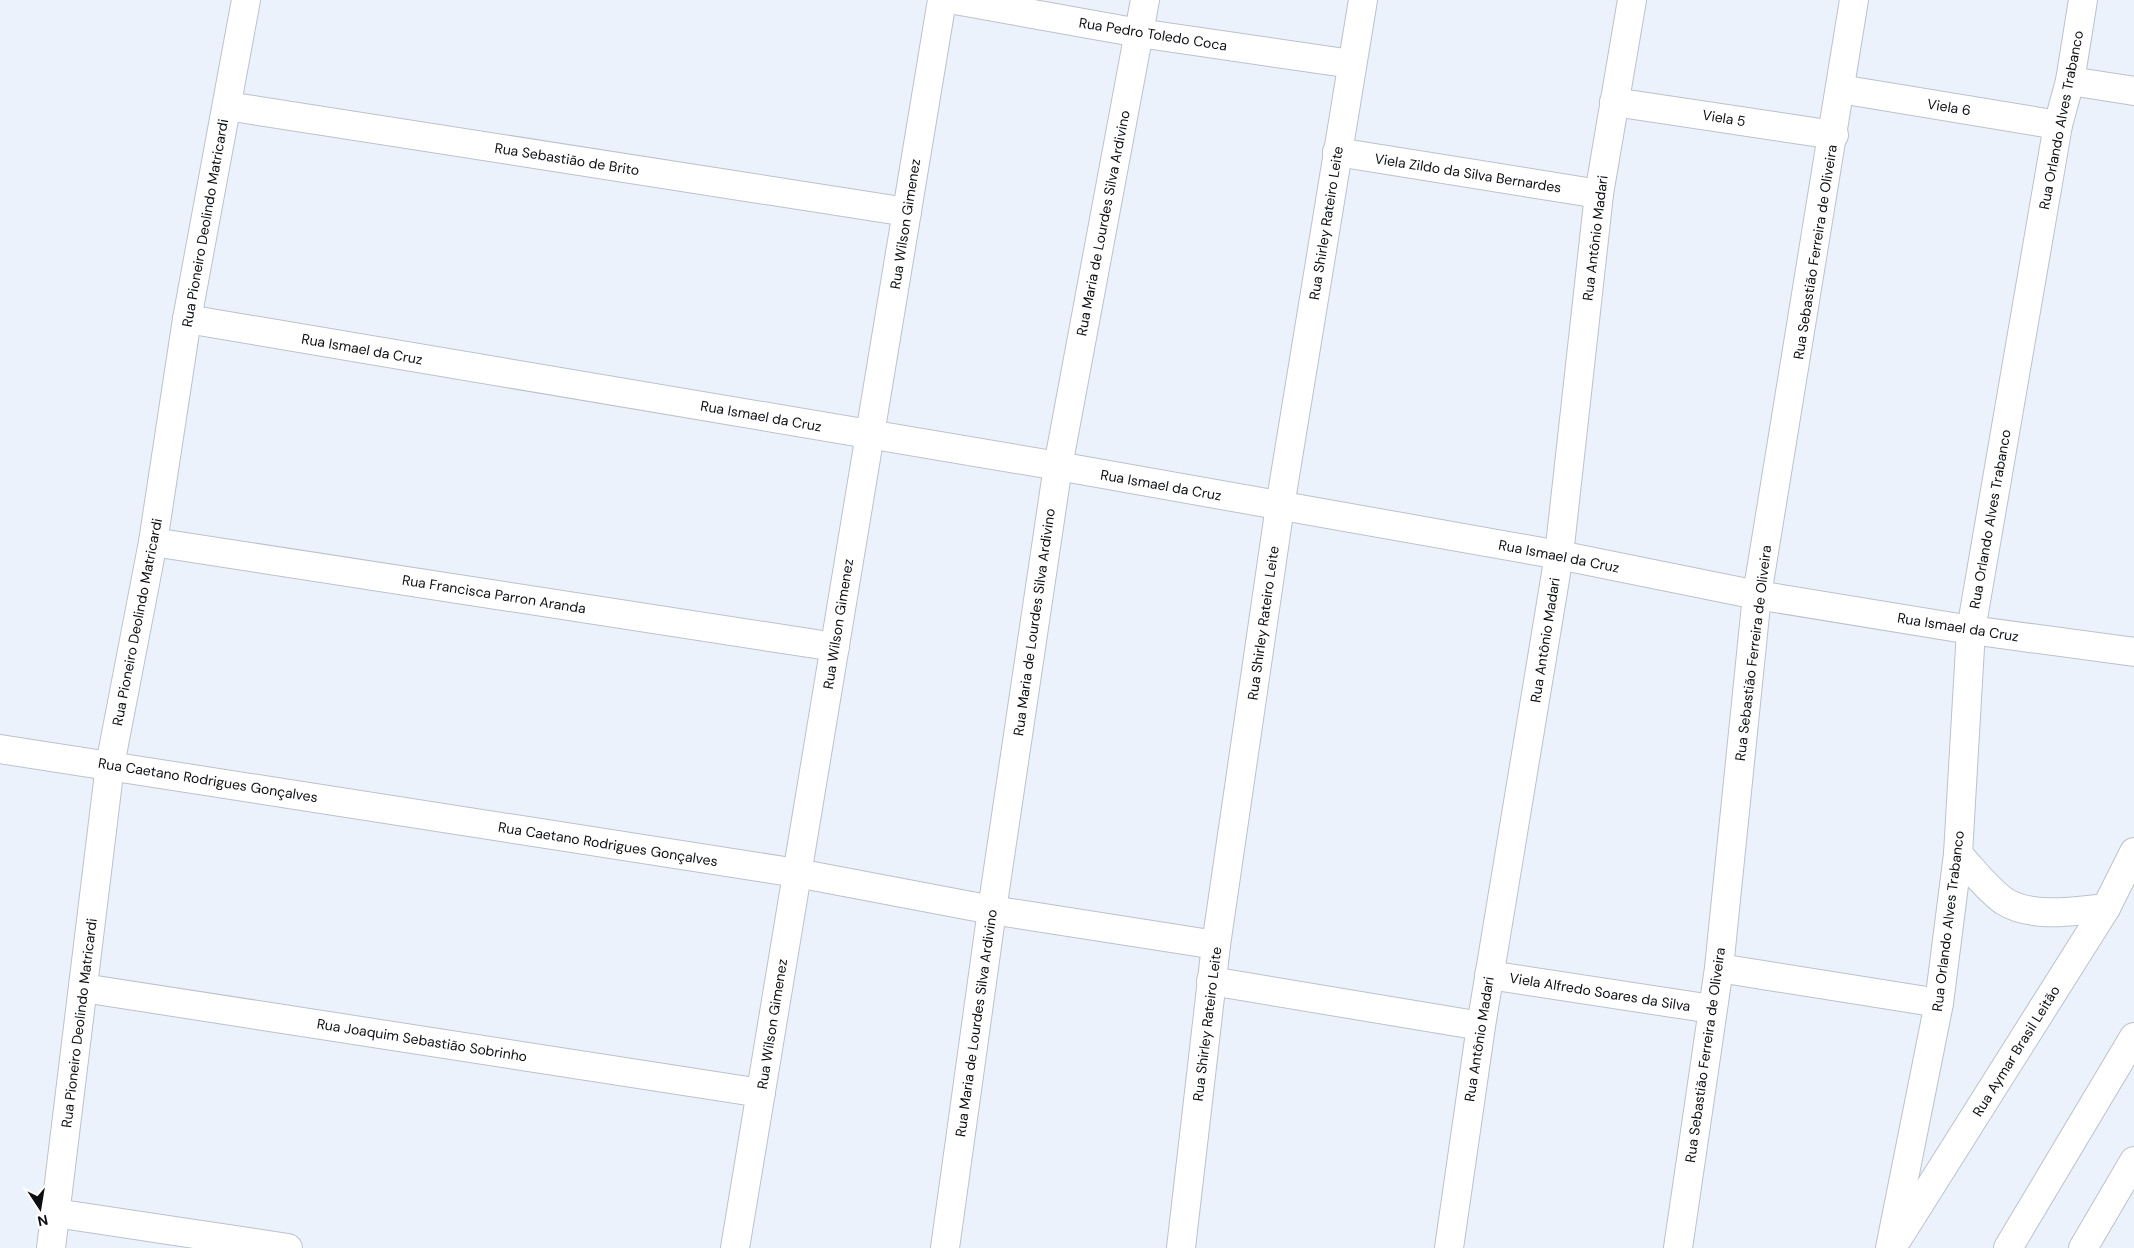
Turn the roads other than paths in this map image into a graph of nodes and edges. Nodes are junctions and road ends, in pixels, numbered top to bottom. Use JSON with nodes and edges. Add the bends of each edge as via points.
{"nodes":[{"id":1,"x":246,"y":0,"type":"edge"},
{"id":2,"x":942,"y":0,"type":"edge"},
{"id":3,"x":955,"y":0,"type":"edge"},
{"id":4,"x":1145,"y":0,"type":"edge"},
{"id":5,"x":1363,"y":0,"type":"edge"},
{"id":6,"x":1632,"y":0,"type":"edge"},
{"id":7,"x":1854,"y":0,"type":"edge"},
{"id":8,"x":2083,"y":0,"type":"edge"},
{"id":9,"x":1140,"y":32,"type":"junction"},
{"id":10,"x":1352,"y":64,"type":"junction"},
{"id":11,"x":2070,"y":81,"type":"junction"},
{"id":12,"x":1840,"y":89,"type":"junction"},
{"id":13,"x":2134,"y":91,"type":"edge"},
{"id":14,"x":1614,"y":102,"type":"junction"},
{"id":15,"x":227,"y":106,"type":"junction"},
{"id":16,"x":2058,"y":125,"type":"junction"},
{"id":17,"x":1834,"y":135,"type":"junction"},
{"id":18,"x":1337,"y":152,"type":"junction"},
{"id":19,"x":1599,"y":194,"type":"junction"},
{"id":20,"x":907,"y":212,"type":"junction"},
{"id":21,"x":187,"y":319,"type":"junction"},
{"id":22,"x":870,"y":435,"type":"junction"},
{"id":23,"x":1058,"y":466,"type":"junction"},
{"id":24,"x":1280,"y":506,"type":"junction"},
{"id":25,"x":153,"y":542,"type":"junction"},
{"id":26,"x":1559,"y":554,"type":"junction"},
{"id":27,"x":1757,"y":595,"type":"junction"},
{"id":28,"x":1971,"y":630,"type":"junction"},
{"id":29,"x":835,"y":647,"type":"junction"},
{"id":30,"x":2134,"y":652,"type":"edge"},
{"id":31,"x":0,"y":749,"type":"edge"},
{"id":32,"x":110,"y":765,"type":"junction"},
{"id":33,"x":2134,"y":852,"type":"edge"},
{"id":34,"x":1958,"y":854,"type":"junction"},
{"id":35,"x":797,"y":874,"type":"junction"},
{"id":36,"x":2106,"y":908,"type":"junction"},
{"id":37,"x":992,"y":910,"type":"junction"},
{"id":38,"x":1216,"y":945,"type":"junction"},
{"id":39,"x":1719,"y":968,"type":"junction"},
{"id":40,"x":1489,"y":975,"type":"junction"},
{"id":41,"x":1211,"y":981,"type":"junction"},
{"id":42,"x":83,"y":988,"type":"junction"},
{"id":43,"x":1939,"y":1003,"type":"junction"},
{"id":44,"x":1712,"y":1009,"type":"junction"},
{"id":45,"x":1480,"y":1026,"type":"junction"},
{"id":46,"x":2134,"y":1037,"type":"edge"},
{"id":47,"x":761,"y":1092,"type":"junction"},
{"id":48,"x":2134,"y":1161,"type":"edge"},
{"id":49,"x":55,"y":1213,"type":"junction"},
{"id":50,"x":51,"y":1248,"type":"edge"},
{"id":51,"x":288,"y":1248,"type":"edge"},
{"id":52,"x":735,"y":1248,"type":"edge"},
{"id":53,"x":945,"y":1248,"type":"edge"},
{"id":54,"x":1181,"y":1248,"type":"edge"},
{"id":55,"x":1449,"y":1248,"type":"edge"},
{"id":56,"x":1678,"y":1248,"type":"edge"},
{"id":57,"x":1891,"y":1248,"type":"edge"},
{"id":58,"x":2008,"y":1248,"type":"edge"},
{"id":59,"x":2083,"y":1248,"type":"edge"}],
"edges":[{"from":1,"to":15,"type":"street","name":"Rua Pioneiro Deolindo Matricardi"},
{"from":2,"to":20,"type":"street","name":"Rua Wilson Gimenez"},
{"from":3,"to":9,"type":"street","name":"Rua Pedro Toledo Coca"},
{"from":4,"to":9,"type":"street","name":"Rua Maria de Lourdes Silva Ardivino"},
{"from":5,"to":10,"type":"street","name":"Rua Shirley Rateiro Leite"},
{"from":6,"to":14,"type":"street","name":"Rua Antônio Madari"},
{"from":7,"to":12,"type":"street","name":"Rua Sebastião Ferreira de Oliveira"},
{"from":8,"to":11,"type":"street","name":"Rua Orlando Alves Trabanco"},
{"from":9,"to":10,"type":"street","name":"Rua Pedro Toledo Coca"},
{"from":9,"to":23,"type":"street","name":"Rua Maria de Lourdes Silva Ardivino"},
{"from":10,"to":18,"type":"street","name":"Rua Shirley Rateiro Leite"},
{"from":11,"to":13,"type":"street"},
{"from":11,"to":16,"type":"street","name":"Rua Orlando Alves Trabanco"},
{"from":12,"to":16,"type":"street","name":"Viela 6"},
{"from":12,"to":17,"type":"street","name":"Rua Sebastião Ferreira de Oliveira"},
{"from":14,"to":17,"type":"street","name":"Viela 5"},
{"from":14,"to":19,"type":"street","name":"Rua Antônio Madari"},
{"from":15,"to":20,"type":"street","name":"Rua Sebastião de Brito"},
{"from":15,"to":21,"type":"street","name":"Rua Pioneiro Deolindo Matricardi"},
{"from":16,"to":28,"type":"street","name":"Rua Orlando Alves Trabanco"},
{"from":17,"to":27,"type":"street","name":"Rua Sebastião Ferreira de Oliveira"},
{"from":18,"to":19,"type":"street","name":"Viela Zildo da Silva Bernardes"},
{"from":18,"to":24,"type":"street","name":"Rua Shirley Rateiro Leite"},
{"from":19,"to":26,"type":"street","name":"Rua Antônio Madari"},
{"from":20,"to":22,"type":"street","name":"Rua Wilson Gimenez"},
{"from":21,"to":22,"type":"street","name":"Rua Ismael da Cruz"},
{"from":21,"to":25,"type":"street","name":"Rua Pioneiro Deolindo Matricardi"},
{"from":22,"to":23,"type":"street","name":"Rua Ismael da Cruz"},
{"from":22,"to":29,"type":"street","name":"Rua Wilson Gimenez"},
{"from":23,"to":24,"type":"street","name":"Rua Ismael da Cruz"},
{"from":23,"to":37,"type":"street","name":"Rua Maria de Lourdes Silva Ardivino"},
{"from":24,"to":26,"type":"street","name":"Rua Ismael da Cruz"},
{"from":24,"to":38,"type":"street","name":"Rua Shirley Rateiro Leite"},
{"from":25,"to":29,"type":"street","name":"Rua Francisca Parron Aranda"},
{"from":25,"to":32,"type":"street","name":"Rua Pioneiro Deolindo Matricardi"},
{"from":26,"to":27,"type":"street","name":"Rua Ismael da Cruz"},
{"from":26,"to":40,"type":"street","name":"Rua Antônio Madari"},
{"from":27,"to":28,"type":"street","name":"Rua Ismael da Cruz"},
{"from":27,"to":39,"type":"street","name":"Rua Sebastião Ferreira de Oliveira"},
{"from":28,"to":30,"type":"street","name":"Rua Ismael da Cruz"},
{"from":28,"to":34,"type":"street","name":"Rua Orlando Alves Trabanco"},
{"from":29,"to":35,"type":"street","name":"Rua Wilson Gimenez"},
{"from":31,"to":32,"type":"street","name":"Rua Caetano Rodrigues Gonçalves"},
{"from":32,"to":35,"type":"street","name":"Rua Caetano Rodrigues Gonçalves"},
{"from":32,"to":42,"type":"street","name":"Rua Pioneiro Deolindo Matricardi"},
{"from":33,"to":36,"type":"street","name":"Rua Aymar Brasil Leitão"},
{"from":34,"to":36,"type":"street","via":[[1988,887],[2020,908],[2070,912]]},
{"from":34,"to":43,"type":"street","name":"Rua Orlando Alves Trabanco"},
{"from":35,"to":37,"type":"street","name":"Rua Caetano Rodrigues Gonçalves"},
{"from":35,"to":47,"type":"street","name":"Rua Wilson Gimenez"},
{"from":36,"to":57,"type":"street","name":"Rua Aymar Brasil Leitão"},
{"from":37,"to":38,"type":"street","name":"Rua Caetano Rodrigues Gonçalves"},
{"from":37,"to":53,"type":"street","name":"Rua Maria de Lourdes Silva Ardivino"},
{"from":38,"to":41,"type":"street","name":"Rua Shirley Rateiro Leite"},
{"from":39,"to":43,"type":"street"},
{"from":39,"to":44,"type":"street","name":"Rua Sebastião Ferreira de Oliveira"},
{"from":40,"to":44,"type":"street","name":"Viela Alfredo Soares da Silva"},
{"from":40,"to":45,"type":"street","name":"Rua Antônio Madari"},
{"from":41,"to":45,"type":"street"},
{"from":41,"to":54,"type":"street","name":"Rua Shirley Rateiro Leite"},
{"from":42,"to":47,"type":"street","name":"Rua Joaquim Sebastião Sobrinho"},
{"from":42,"to":49,"type":"street","name":"Rua Pioneiro Deolindo Matricardi"},
{"from":43,"to":57,"type":"street","name":"Rua Orlando Alves Trabanco"},
{"from":44,"to":56,"type":"street","name":"Rua Sebastião Ferreira de Oliveira"},
{"from":45,"to":55,"type":"street","name":"Rua Antônio Madari"},
{"from":46,"to":58,"type":"street"},
{"from":47,"to":52,"type":"street","name":"Rua Wilson Gimenez"},
{"from":48,"to":59,"type":"street"},
{"from":49,"to":50,"type":"street","name":"Rua Pioneiro Deolindo Matricardi"},
{"from":49,"to":51,"type":"street"}]}
